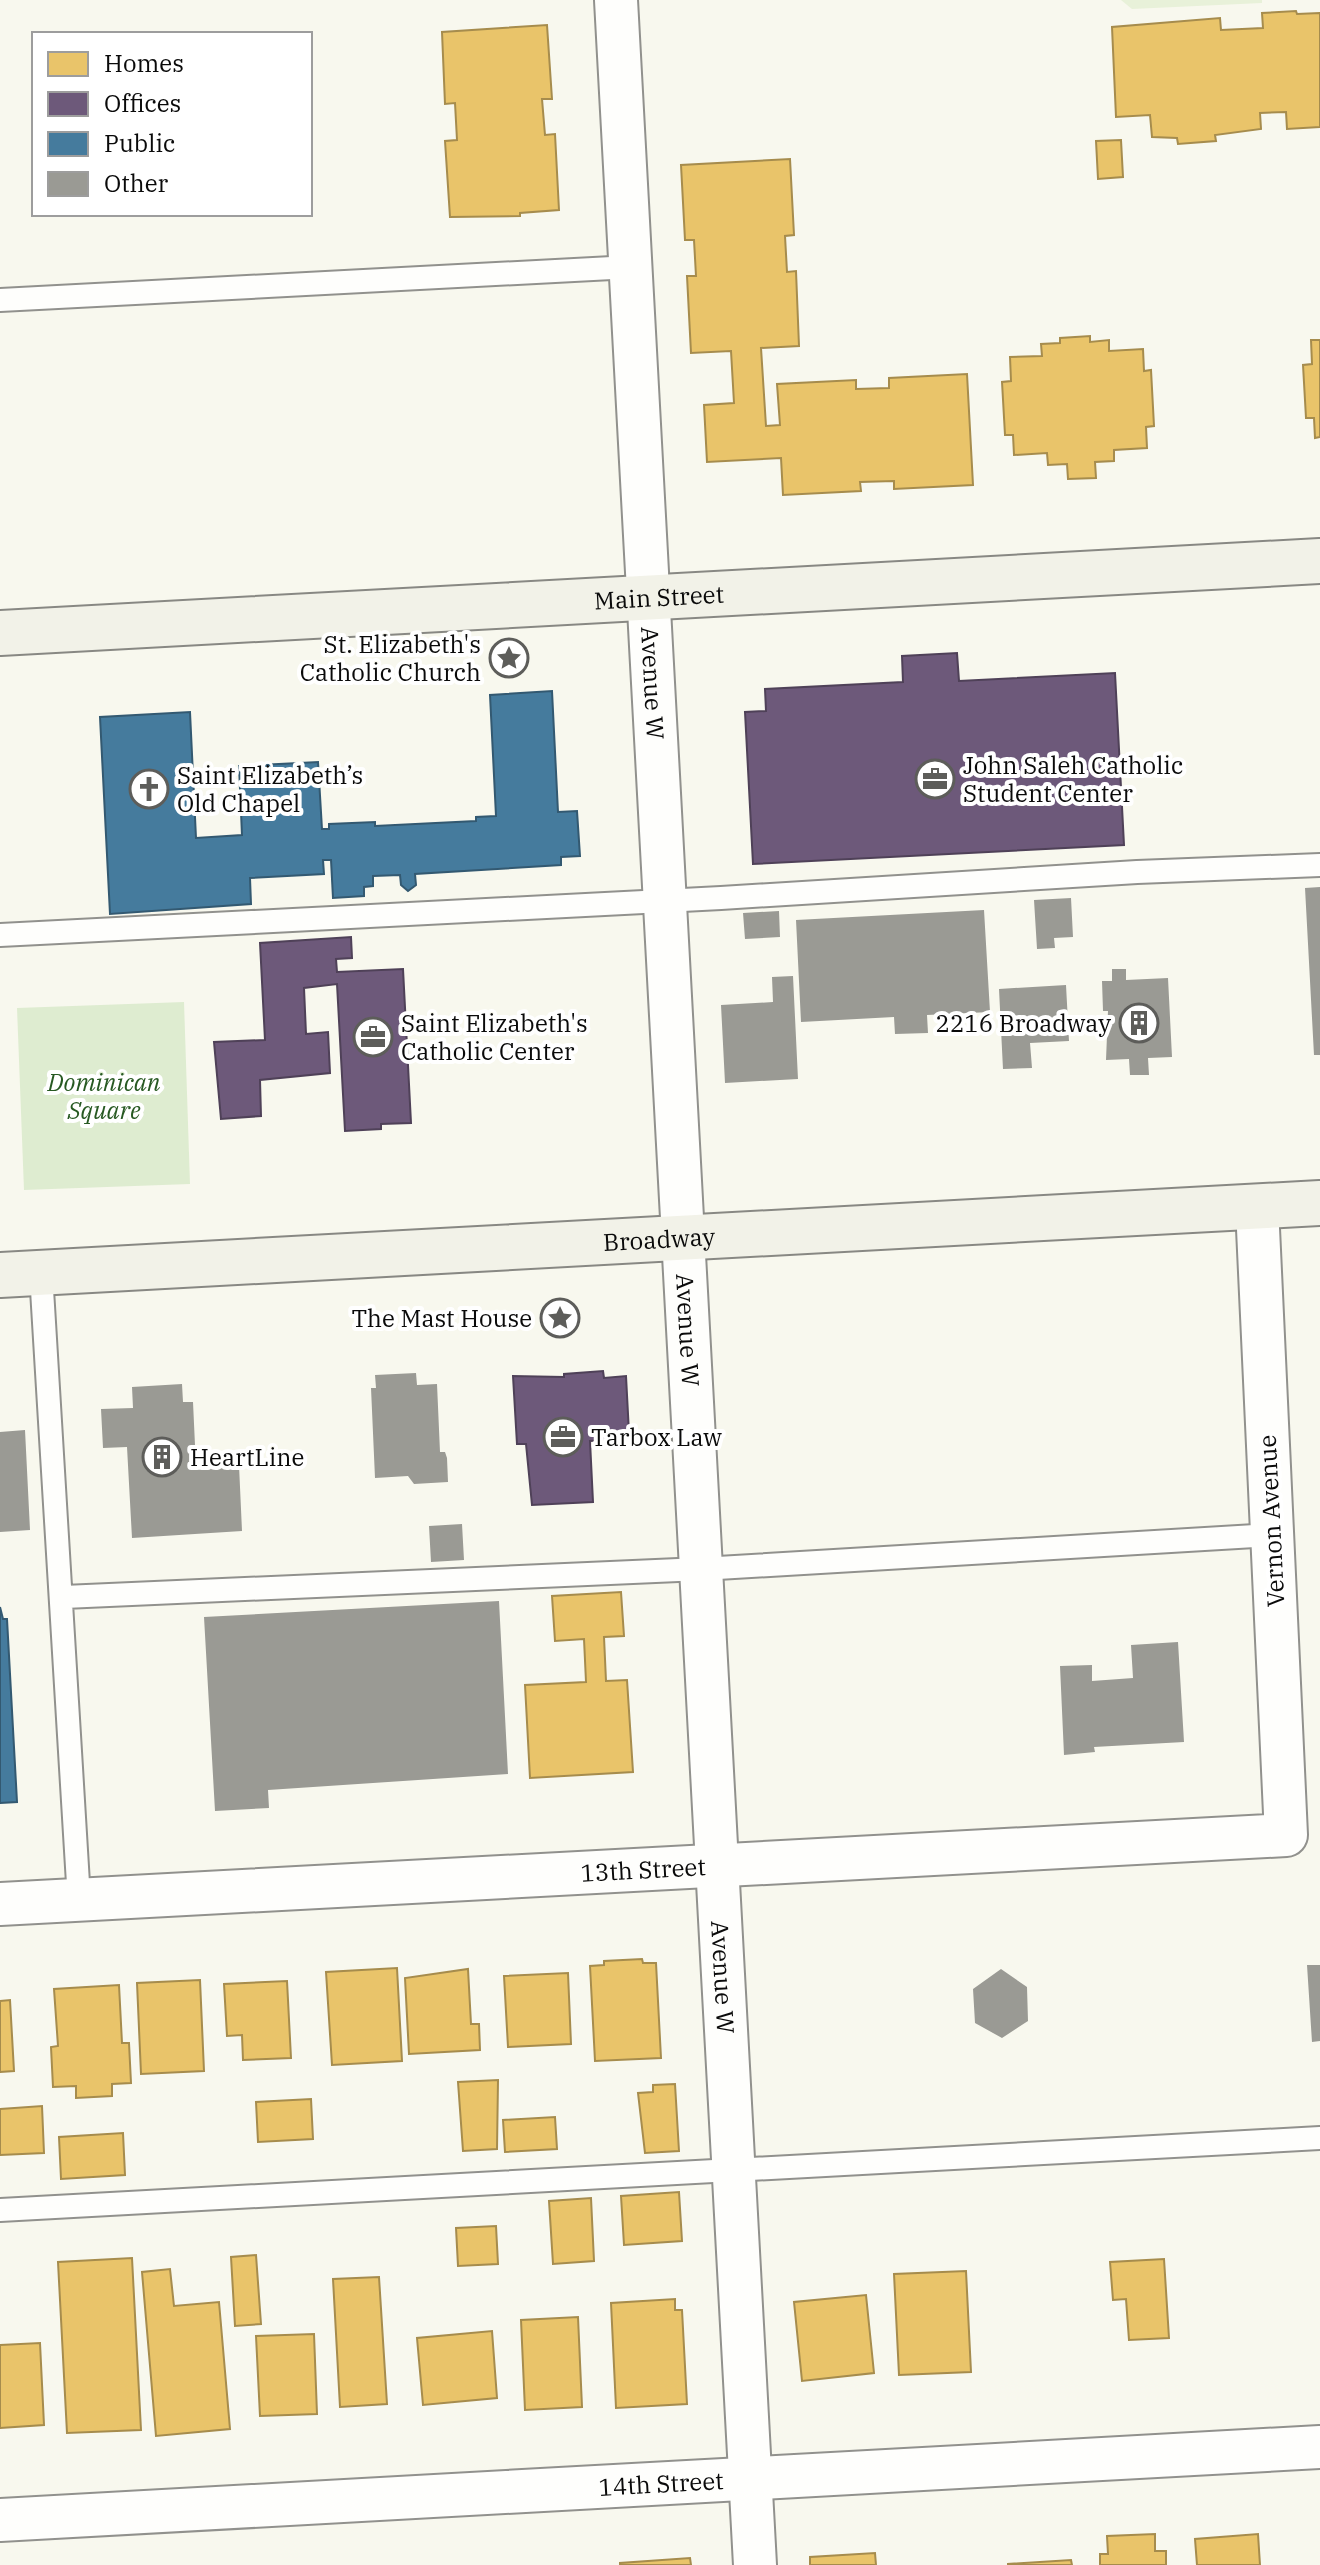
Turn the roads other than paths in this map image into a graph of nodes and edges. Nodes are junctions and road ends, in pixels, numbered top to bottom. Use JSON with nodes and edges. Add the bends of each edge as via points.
{"nodes":[{"id":1,"x":616,"y":0,"type":"edge"},
{"id":2,"x":631,"y":267,"type":"junction"},
{"id":3,"x":0,"y":300,"type":"edge"},
{"id":4,"x":1320,"y":561,"type":"edge"},
{"id":5,"x":649,"y":598,"type":"junction"},
{"id":6,"x":0,"y":633,"type":"edge"},
{"id":7,"x":1320,"y":865,"type":"edge"},
{"id":8,"x":665,"y":901,"type":"junction"},
{"id":9,"x":0,"y":935,"type":"edge"},
{"id":10,"x":1320,"y":1203,"type":"edge"},
{"id":11,"x":1257,"y":1207,"type":"junction"},
{"id":12,"x":684,"y":1237,"type":"junction"},
{"id":13,"x":20,"y":1274,"type":"edge"},
{"id":14,"x":1272,"y":1535,"type":"junction"},
{"id":15,"x":701,"y":1569,"type":"junction"},
{"id":16,"x":64,"y":1597,"type":"junction"},
{"id":17,"x":1286,"y":1835,"type":"joint"},
{"id":18,"x":717,"y":1866,"type":"junction"},
{"id":19,"x":79,"y":1900,"type":"junction"},
{"id":20,"x":0,"y":1904,"type":"edge"},
{"id":21,"x":1320,"y":2138,"type":"edge"},
{"id":22,"x":734,"y":2170,"type":"junction"},
{"id":23,"x":0,"y":2210,"type":"edge"},
{"id":24,"x":1320,"y":2447,"type":"edge"},
{"id":25,"x":750,"y":2479,"type":"junction"},
{"id":26,"x":0,"y":2520,"type":"edge"},
{"id":27,"x":755,"y":2565,"type":"edge"}],
"edges":[{"from":1,"to":2,"type":"street","name":"Avenue W"},
{"from":2,"to":3,"type":"lane"},
{"from":2,"to":5,"type":"street","name":"Avenue W"},
{"from":4,"to":5,"type":"street","name":"Main Street"},
{"from":5,"to":6,"type":"street","name":"Main Street"},
{"from":5,"to":8,"type":"street","name":"Avenue W"},
{"from":7,"to":8,"type":"lane"},
{"from":8,"to":9,"type":"lane"},
{"from":8,"to":12,"type":"street","name":"Avenue W"},
{"from":10,"to":11,"type":"street","name":"Broadway"},
{"from":11,"to":12,"type":"street","name":"Broadway"},
{"from":11,"to":14,"type":"street","name":"Vernon Avenue"},
{"from":12,"to":13,"type":"street","name":"Broadway"},
{"from":12,"to":15,"type":"street","name":"Avenue W"},
{"from":13,"to":16,"type":"lane"},
{"from":14,"to":15,"type":"lane"},
{"from":14,"to":17,"type":"street","name":"Vernon Avenue"},
{"from":15,"to":16,"type":"lane"},
{"from":15,"to":18,"type":"street","name":"Avenue W"},
{"from":16,"to":19,"type":"lane"},
{"from":17,"to":18,"type":"street","name":"13th Street"},
{"from":18,"to":19,"type":"street","name":"13th Street"},
{"from":18,"to":22,"type":"street","name":"Avenue W"},
{"from":19,"to":20,"type":"street","name":"13th Street"},
{"from":21,"to":22,"type":"lane"},
{"from":22,"to":23,"type":"lane"},
{"from":22,"to":25,"type":"street","name":"Avenue W"},
{"from":24,"to":25,"type":"street","name":"14th Street"},
{"from":25,"to":26,"type":"street","name":"14th Street"},
{"from":25,"to":27,"type":"street","name":"Avenue W"}]}
